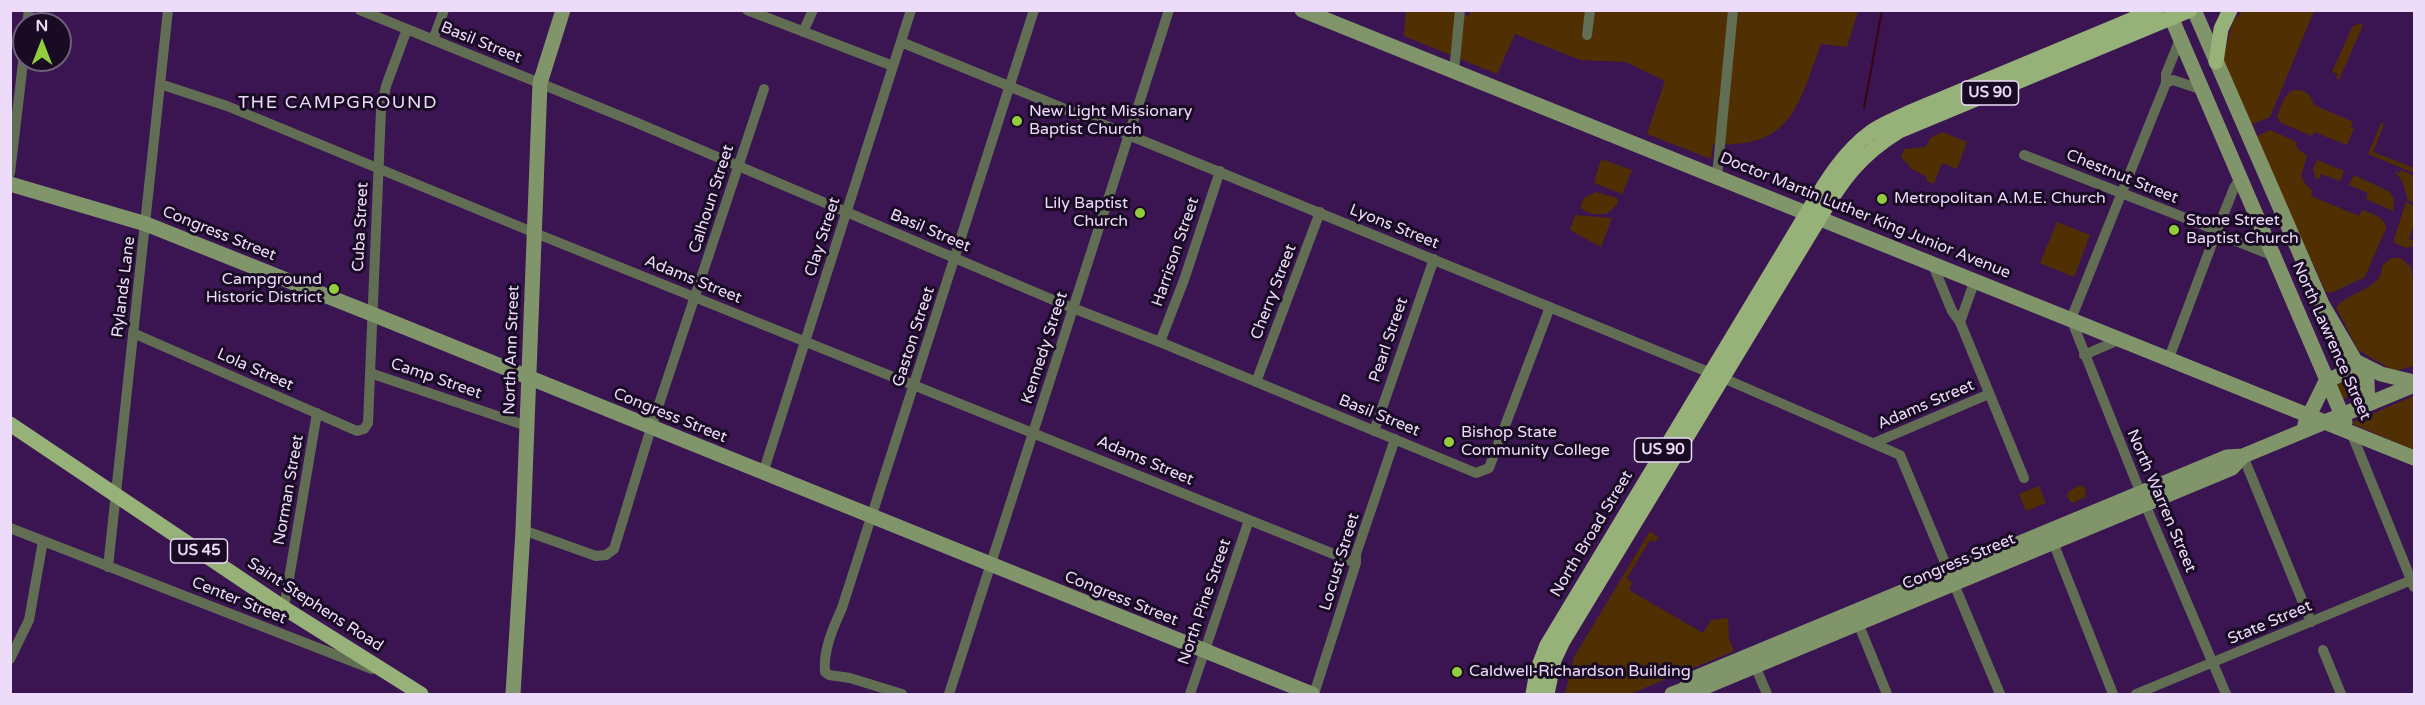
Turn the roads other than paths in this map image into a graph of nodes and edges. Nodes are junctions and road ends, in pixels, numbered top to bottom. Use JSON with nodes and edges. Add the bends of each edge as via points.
{"nodes":[{"id":1,"x":168,"y":10,"type":"edge"},
{"id":2,"x":360,"y":10,"type":"edge"},
{"id":3,"x":444,"y":10,"type":"edge"},
{"id":4,"x":564,"y":10,"type":"edge"},
{"id":5,"x":747,"y":10,"type":"edge"},
{"id":6,"x":813,"y":10,"type":"edge"},
{"id":7,"x":911,"y":10,"type":"edge"},
{"id":8,"x":1034,"y":10,"type":"edge"},
{"id":9,"x":1169,"y":10,"type":"edge"},
{"id":10,"x":1302,"y":10,"type":"edge"},
{"id":11,"x":1460,"y":10,"type":"edge"},
{"id":12,"x":1590,"y":10,"type":"edge"},
{"id":13,"x":1733,"y":10,"type":"edge"},
{"id":14,"x":2154,"y":10,"type":"edge"},
{"id":15,"x":2192,"y":10,"type":"edge"},
{"id":16,"x":2230,"y":10,"type":"edge"},
{"id":17,"x":2170,"y":14,"type":"edge"},
{"id":18,"x":407,"y":29,"type":"junction"},
{"id":19,"x":804,"y":32,"type":"junction"},
{"id":20,"x":1587,"y":35,"type":"dead end"},
{"id":21,"x":2180,"y":39,"type":"junction"},
{"id":22,"x":433,"y":40,"type":"junction"},
{"id":23,"x":901,"y":42,"type":"junction"},
{"id":24,"x":2216,"y":62,"type":"junction"},
{"id":25,"x":893,"y":66,"type":"junction"},
{"id":26,"x":1454,"y":71,"type":"junction"},
{"id":27,"x":22,"y":72,"type":"edge"},
{"id":28,"x":540,"y":83,"type":"junction"},
{"id":29,"x":2166,"y":83,"type":"junction"},
{"id":30,"x":160,"y":84,"type":"junction"},
{"id":31,"x":1010,"y":85,"type":"junction"},
{"id":32,"x":764,"y":89,"type":"dead end"},
{"id":33,"x":2203,"y":90,"type":"junction"},
{"id":34,"x":1130,"y":134,"type":"junction"},
{"id":35,"x":2024,"y":155,"type":"dead end"},
{"id":36,"x":739,"y":166,"type":"junction"},
{"id":37,"x":378,"y":168,"type":"junction"},
{"id":38,"x":1220,"y":171,"type":"junction"},
{"id":39,"x":10,"y":173,"type":"edge"},
{"id":40,"x":1717,"y":176,"type":"junction"},
{"id":41,"x":2241,"y":177,"type":"junction"},
{"id":42,"x":10,"y":184,"type":"edge"},
{"id":43,"x":2122,"y":193,"type":"junction"},
{"id":44,"x":846,"y":212,"type":"junction"},
{"id":45,"x":1320,"y":212,"type":"junction"},
{"id":46,"x":1814,"y":214,"type":"junction"},
{"id":47,"x":146,"y":224,"type":"junction"},
{"id":48,"x":535,"y":233,"type":"junction"},
{"id":49,"x":2216,"y":233,"type":"junction"},
{"id":50,"x":2274,"y":256,"type":"junction"},
{"id":51,"x":955,"y":258,"type":"junction"},
{"id":52,"x":1434,"y":259,"type":"junction"},
{"id":53,"x":1932,"y":263,"type":"junction"},
{"id":54,"x":1975,"y":280,"type":"junction"},
{"id":55,"x":695,"y":297,"type":"junction"},
{"id":56,"x":1550,"y":307,"type":"junction"},
{"id":57,"x":1074,"y":308,"type":"junction"},
{"id":58,"x":372,"y":314,"type":"junction"},
{"id":59,"x":2071,"y":319,"type":"junction"},
{"id":60,"x":1960,"y":322,"type":"junction"},
{"id":61,"x":133,"y":333,"type":"junction"},
{"id":62,"x":2121,"y":339,"type":"junction"},
{"id":63,"x":805,"y":341,"type":"junction"},
{"id":64,"x":1160,"y":342,"type":"junction"},
{"id":65,"x":2084,"y":355,"type":"junction"},
{"id":66,"x":2169,"y":358,"type":"junction"},
{"id":67,"x":2355,"y":361,"type":"junction"},
{"id":68,"x":370,"y":373,"type":"junction"},
{"id":69,"x":1717,"y":375,"type":"junction"},
{"id":70,"x":529,"y":379,"type":"junction"},
{"id":71,"x":2326,"y":381,"type":"junction"},
{"id":72,"x":1256,"y":382,"type":"junction"},
{"id":73,"x":2415,"y":384,"type":"edge"},
{"id":74,"x":915,"y":385,"type":"junction"},
{"id":75,"x":1989,"y":394,"type":"junction"},
{"id":76,"x":2368,"y":404,"type":"junction"},
{"id":77,"x":317,"y":413,"type":"junction"},
{"id":78,"x":2309,"y":414,"type":"junction"},
{"id":79,"x":2341,"y":415,"type":"junction"},
{"id":80,"x":2326,"y":422,"type":"junction"},
{"id":81,"x":10,"y":424,"type":"edge"},
{"id":82,"x":527,"y":426,"type":"junction"},
{"id":83,"x":651,"y":428,"type":"junction"},
{"id":84,"x":364,"y":429,"type":"joint"},
{"id":85,"x":1374,"y":430,"type":"junction"},
{"id":86,"x":1034,"y":432,"type":"junction"},
{"id":87,"x":2301,"y":432,"type":"junction"},
{"id":88,"x":2351,"y":432,"type":"junction"},
{"id":89,"x":1395,"y":439,"type":"junction"},
{"id":90,"x":1874,"y":442,"type":"junction"},
{"id":91,"x":2243,"y":456,"type":"junction"},
{"id":92,"x":2415,"y":458,"type":"edge"},
{"id":93,"x":763,"y":473,"type":"junction"},
{"id":94,"x":2024,"y":478,"type":"dead end"},
{"id":95,"x":116,"y":495,"type":"junction"},
{"id":96,"x":2143,"y":498,"type":"junction"},
{"id":97,"x":872,"y":517,"type":"junction"},
{"id":98,"x":1249,"y":520,"type":"junction"},
{"id":99,"x":10,"y":528,"type":"edge"},
{"id":100,"x":524,"y":530,"type":"junction"},
{"id":101,"x":2051,"y":537,"type":"junction"},
{"id":102,"x":43,"y":541,"type":"junction"},
{"id":103,"x":1356,"y":563,"type":"junction"},
{"id":104,"x":991,"y":565,"type":"junction"},
{"id":105,"x":108,"y":567,"type":"junction"},
{"id":106,"x":1952,"y":578,"type":"junction"},
{"id":107,"x":2414,"y":582,"type":"edge"},
{"id":108,"x":284,"y":608,"type":"junction"},
{"id":109,"x":1856,"y":618,"type":"junction"},
{"id":110,"x":2311,"y":622,"type":"junction"},
{"id":111,"x":2323,"y":650,"type":"dead end"},
{"id":112,"x":1204,"y":652,"type":"junction"},
{"id":113,"x":10,"y":658,"type":"edge"},
{"id":114,"x":1753,"y":661,"type":"junction"},
{"id":115,"x":2213,"y":663,"type":"junction"},
{"id":116,"x":389,"y":675,"type":"junction"},
{"id":117,"x":1677,"y":692,"type":"edge"},
{"id":118,"x":421,"y":694,"type":"edge"},
{"id":119,"x":513,"y":694,"type":"edge"},
{"id":120,"x":902,"y":694,"type":"edge"},
{"id":121,"x":949,"y":694,"type":"edge"},
{"id":122,"x":1190,"y":694,"type":"edge"},
{"id":123,"x":1313,"y":694,"type":"edge"},
{"id":124,"x":1533,"y":694,"type":"edge"},
{"id":125,"x":1547,"y":694,"type":"edge"},
{"id":126,"x":1767,"y":694,"type":"edge"},
{"id":127,"x":1887,"y":694,"type":"edge"},
{"id":128,"x":2000,"y":694,"type":"edge"},
{"id":129,"x":2113,"y":694,"type":"edge"},
{"id":130,"x":2136,"y":694,"type":"edge"},
{"id":131,"x":2226,"y":694,"type":"edge"},
{"id":132,"x":2341,"y":694,"type":"edge"}],
"edges":[{"from":1,"to":30,"type":"street","name":"Rylands Lane"},
{"from":2,"to":18,"type":"street","name":"Basil Street"},
{"from":3,"to":22,"type":"street"},
{"from":4,"to":28,"type":"street","name":"North Ann Street"},
{"from":5,"to":19,"type":"street"},
{"from":6,"to":19,"type":"street"},
{"from":7,"to":23,"type":"street","name":"Clay Street"},
{"from":8,"to":31,"type":"street","name":"Gaston Street"},
{"from":9,"to":34,"type":"street","name":"Kennedy Street"},
{"from":10,"to":26,"type":"street","name":"Doctor Martin Luther King Junior Avenue"},
{"from":11,"to":26,"type":"street"},
{"from":12,"to":20,"type":"street"},
{"from":13,"to":40,"type":"street"},
{"from":14,"to":46,"type":"main road","number":"US 90","via":[[1908,113],[1872,132],[1832,174]]},
{"from":15,"to":17,"type":"main road","number":"US 90"},
{"from":15,"to":24,"type":"street","name":"North Lawrence Street"},
{"from":16,"to":24,"type":"main road","via":[[2221,29]]},
{"from":17,"to":21,"type":"street","name":"North Lawrence Street"},
{"from":17,"to":46,"type":"main road","number":"US 90","via":[[1899,131],[1855,165]]},
{"from":18,"to":22,"type":"street","name":"Basil Street"},
{"from":18,"to":37,"type":"street","name":"Cuba Street","via":[[386,86]]},
{"from":19,"to":25,"type":"street"},
{"from":21,"to":29,"type":"street"},
{"from":21,"to":33,"type":"street","name":"North Lawrence Street"},
{"from":22,"to":28,"type":"street","name":"Basil Street"},
{"from":23,"to":25,"type":"street","name":"Clay Street"},
{"from":23,"to":31,"type":"street","name":"Lyons Street"},
{"from":24,"to":67,"type":"street","name":"North Lawrence Street","via":[[2322,304]]},
{"from":25,"to":44,"type":"street","name":"Clay Street"},
{"from":26,"to":40,"type":"street","name":"Doctor Martin Luther King Junior Avenue"},
{"from":27,"to":39,"type":"street"},
{"from":28,"to":36,"type":"street","name":"Basil Street"},
{"from":28,"to":48,"type":"street","name":"North Ann Street"},
{"from":29,"to":33,"type":"street","via":[[2173,80]]},
{"from":29,"to":43,"type":"street"},
{"from":30,"to":37,"type":"street","name":"Adams Street","via":[[227,106]]},
{"from":30,"to":47,"type":"street","name":"Rylands Lane"},
{"from":31,"to":34,"type":"street","name":"Lyons Street"},
{"from":31,"to":51,"type":"street","name":"Gaston Street"},
{"from":32,"to":36,"type":"street","name":"Calhoun Street"},
{"from":33,"to":41,"type":"street","name":"North Lawrence Street"},
{"from":34,"to":38,"type":"street","name":"Lyons Street"},
{"from":34,"to":57,"type":"street","name":"Kennedy Street"},
{"from":35,"to":43,"type":"street","name":"Chestnut Street"},
{"from":36,"to":44,"type":"street","name":"Basil Street"},
{"from":36,"to":55,"type":"street","name":"Calhoun Street"},
{"from":37,"to":48,"type":"street","name":"Adams Street"},
{"from":37,"to":58,"type":"street","name":"Cuba Street"},
{"from":38,"to":45,"type":"street","name":"Lyons Street"},
{"from":38,"to":64,"type":"street","name":"Harrison Street"},
{"from":40,"to":46,"type":"street","name":"Doctor Martin Luther King Junior Avenue"},
{"from":41,"to":49,"type":"street"},
{"from":41,"to":50,"type":"street","name":"North Lawrence Street"},
{"from":42,"to":47,"type":"street","name":"Congress Street"},
{"from":43,"to":49,"type":"street","name":"Chestnut Street"},
{"from":43,"to":59,"type":"street"},
{"from":44,"to":51,"type":"street","name":"Basil Street"},
{"from":44,"to":63,"type":"street","name":"Clay Street"},
{"from":45,"to":52,"type":"street","name":"Lyons Street"},
{"from":45,"to":72,"type":"street","name":"Cherry Street"},
{"from":46,"to":53,"type":"street","name":"Doctor Martin Luther King Junior Avenue"},
{"from":46,"to":69,"type":"main road","name":"North Broad Street","number":"US 90"},
{"from":47,"to":58,"type":"street","name":"Congress Street"},
{"from":47,"to":61,"type":"street","name":"Rylands Lane"},
{"from":48,"to":55,"type":"street","name":"Adams Street"},
{"from":48,"to":70,"type":"street","name":"North Ann Street"},
{"from":49,"to":50,"type":"street","name":"Chestnut Street"},
{"from":49,"to":66,"type":"street"},
{"from":50,"to":71,"type":"street","name":"North Lawrence Street"},
{"from":51,"to":57,"type":"street","name":"Basil Street"},
{"from":51,"to":74,"type":"street","name":"Gaston Street"},
{"from":52,"to":56,"type":"street","name":"Lyons Street"},
{"from":52,"to":85,"type":"street","name":"Pearl Street"},
{"from":53,"to":54,"type":"street","name":"Doctor Martin Luther King Junior Avenue"},
{"from":53,"to":60,"type":"street"},
{"from":54,"to":59,"type":"street","name":"Doctor Martin Luther King Junior Avenue"},
{"from":54,"to":60,"type":"street"},
{"from":55,"to":63,"type":"street","name":"Adams Street"},
{"from":55,"to":83,"type":"street","name":"Calhoun Street"},
{"from":56,"to":69,"type":"street","name":"Lyons Street"},
{"from":56,"to":89,"type":"street","name":"Basil Street","via":[[1489,468],[1476,473]]},
{"from":57,"to":64,"type":"street","name":"Basil Street"},
{"from":57,"to":86,"type":"street","name":"Kennedy Street"},
{"from":58,"to":68,"type":"street","name":"Cuba Street"},
{"from":58,"to":70,"type":"street","name":"Congress Street"},
{"from":59,"to":62,"type":"street","name":"Doctor Martin Luther King Junior Avenue"},
{"from":59,"to":65,"type":"street","name":"North Warren Street"},
{"from":60,"to":75,"type":"street"},
{"from":61,"to":77,"type":"street","name":"Lola Street"},
{"from":61,"to":95,"type":"street","name":"Rylands Lane"},
{"from":62,"to":65,"type":"street"},
{"from":62,"to":66,"type":"street","name":"Doctor Martin Luther King Junior Avenue"},
{"from":63,"to":74,"type":"street","name":"Adams Street"},
{"from":63,"to":93,"type":"street","name":"Clay Street"},
{"from":64,"to":72,"type":"street","name":"Basil Street"},
{"from":65,"to":96,"type":"street","name":"North Warren Street"},
{"from":66,"to":78,"type":"street","name":"Doctor Martin Luther King Junior Avenue"},
{"from":67,"to":71,"type":"street","via":[[2342,374]]},
{"from":67,"to":73,"type":"street"},
{"from":67,"to":76,"type":"street","name":"North Lawrence Street","via":[[2367,381]]},
{"from":68,"to":82,"type":"street","name":"Camp Street"},
{"from":68,"to":84,"type":"street","name":"Cuba Street","via":[[368,423]]},
{"from":69,"to":90,"type":"street","name":"Lyons Street"},
{"from":69,"to":124,"type":"main road","name":"North Broad Street","number":"US 90","via":[[1547,645]]},
{"from":69,"to":125,"type":"main road","name":"North Broad Street","number":"US 90","via":[[1563,641],[1552,666]]},
{"from":70,"to":82,"type":"street","name":"North Ann Street"},
{"from":70,"to":83,"type":"street","name":"Congress Street"},
{"from":71,"to":78,"type":"street"},
{"from":71,"to":79,"type":"street","name":"North Lawrence Street"},
{"from":72,"to":85,"type":"street","name":"Basil Street"},
{"from":73,"to":76,"type":"street","name":"Congress Street"},
{"from":74,"to":86,"type":"street","name":"Adams Street"},
{"from":74,"to":97,"type":"street","name":"Gaston Street"},
{"from":75,"to":90,"type":"street","name":"Adams Street"},
{"from":75,"to":94,"type":"street"},
{"from":76,"to":79,"type":"street","name":"Congress Street"},
{"from":77,"to":84,"type":"street","name":"Lola Street","via":[[357,430]]},
{"from":77,"to":108,"type":"street","name":"Norman Street"},
{"from":78,"to":80,"type":"street","name":"Doctor Martin Luther King Junior Avenue"},
{"from":78,"to":87,"type":"street"},
{"from":79,"to":80,"type":"street","name":"Congress Street"},
{"from":79,"to":88,"type":"street","name":"North Lawrence Street"},
{"from":80,"to":87,"type":"street","name":"Congress Street"},
{"from":80,"to":88,"type":"street","name":"Doctor Martin Luther King Junior Avenue"},
{"from":81,"to":95,"type":"main road","name":"Saint Stephens Road","number":"US 45"},
{"from":82,"to":100,"type":"street","name":"North Ann Street"},
{"from":83,"to":93,"type":"street","name":"Congress Street"},
{"from":83,"to":100,"type":"street","name":"Calhoun Street","via":[[614,549],[597,556]]},
{"from":85,"to":89,"type":"street","name":"Basil Street"},
{"from":86,"to":98,"type":"street","name":"Adams Street"},
{"from":86,"to":104,"type":"street","name":"Kennedy Street"},
{"from":87,"to":91,"type":"street","name":"Congress Street"},
{"from":88,"to":92,"type":"street","name":"Doctor Martin Luther King Junior Avenue"},
{"from":88,"to":107,"type":"street","name":"North Lawrence Street"},
{"from":89,"to":103,"type":"street","name":"Locust Street"},
{"from":90,"to":106,"type":"street","name":"Lyons Street","via":[[1900,455]]},
{"from":91,"to":96,"type":"street","name":"Congress Street","via":[[2232,468]]},
{"from":91,"to":110,"type":"street"},
{"from":93,"to":97,"type":"street","name":"Congress Street"},
{"from":95,"to":105,"type":"street","name":"Rylands Lane"},
{"from":95,"to":108,"type":"main road","name":"Saint Stephens Road","number":"US 45"},
{"from":96,"to":101,"type":"street","name":"Congress Street"},
{"from":96,"to":115,"type":"street","name":"North Warren Street"},
{"from":97,"to":104,"type":"street","name":"Congress Street"},
{"from":97,"to":120,"type":"street","name":"Gaston Street","via":[[831,634],[825,672]]},
{"from":98,"to":103,"type":"street"},
{"from":98,"to":112,"type":"street","name":"North Pine Street"},
{"from":99,"to":102,"type":"street","name":"Center Street"},
{"from":100,"to":119,"type":"street","name":"North Ann Street"},
{"from":101,"to":106,"type":"street","name":"Congress Street"},
{"from":101,"to":129,"type":"street"},
{"from":102,"to":105,"type":"street","name":"Center Street"},
{"from":102,"to":113,"type":"street","via":[[28,621]]},
{"from":103,"to":123,"type":"street","name":"Locust Street"},
{"from":104,"to":112,"type":"street","name":"Congress Street"},
{"from":104,"to":121,"type":"street","name":"Kennedy Street"},
{"from":105,"to":116,"type":"street","name":"Center Street"},
{"from":106,"to":109,"type":"street","name":"Congress Street"},
{"from":106,"to":128,"type":"street","name":"Lyons Street"},
{"from":107,"to":110,"type":"street","name":"State Street"},
{"from":108,"to":116,"type":"main road","name":"Saint Stephens Road","number":"US 45"},
{"from":109,"to":114,"type":"street","name":"Congress Street"},
{"from":109,"to":127,"type":"street"},
{"from":110,"to":115,"type":"street","name":"State Street"},
{"from":111,"to":132,"type":"street"},
{"from":112,"to":122,"type":"street","name":"North Pine Street"},
{"from":112,"to":123,"type":"street","name":"Congress Street"},
{"from":114,"to":117,"type":"street","name":"Congress Street","via":[[1700,689]]},
{"from":114,"to":126,"type":"street"},
{"from":115,"to":130,"type":"street","name":"State Street"},
{"from":115,"to":131,"type":"street","name":"North Warren Street"},
{"from":116,"to":118,"type":"main road","name":"Saint Stephens Road","number":"US 45"}]}
